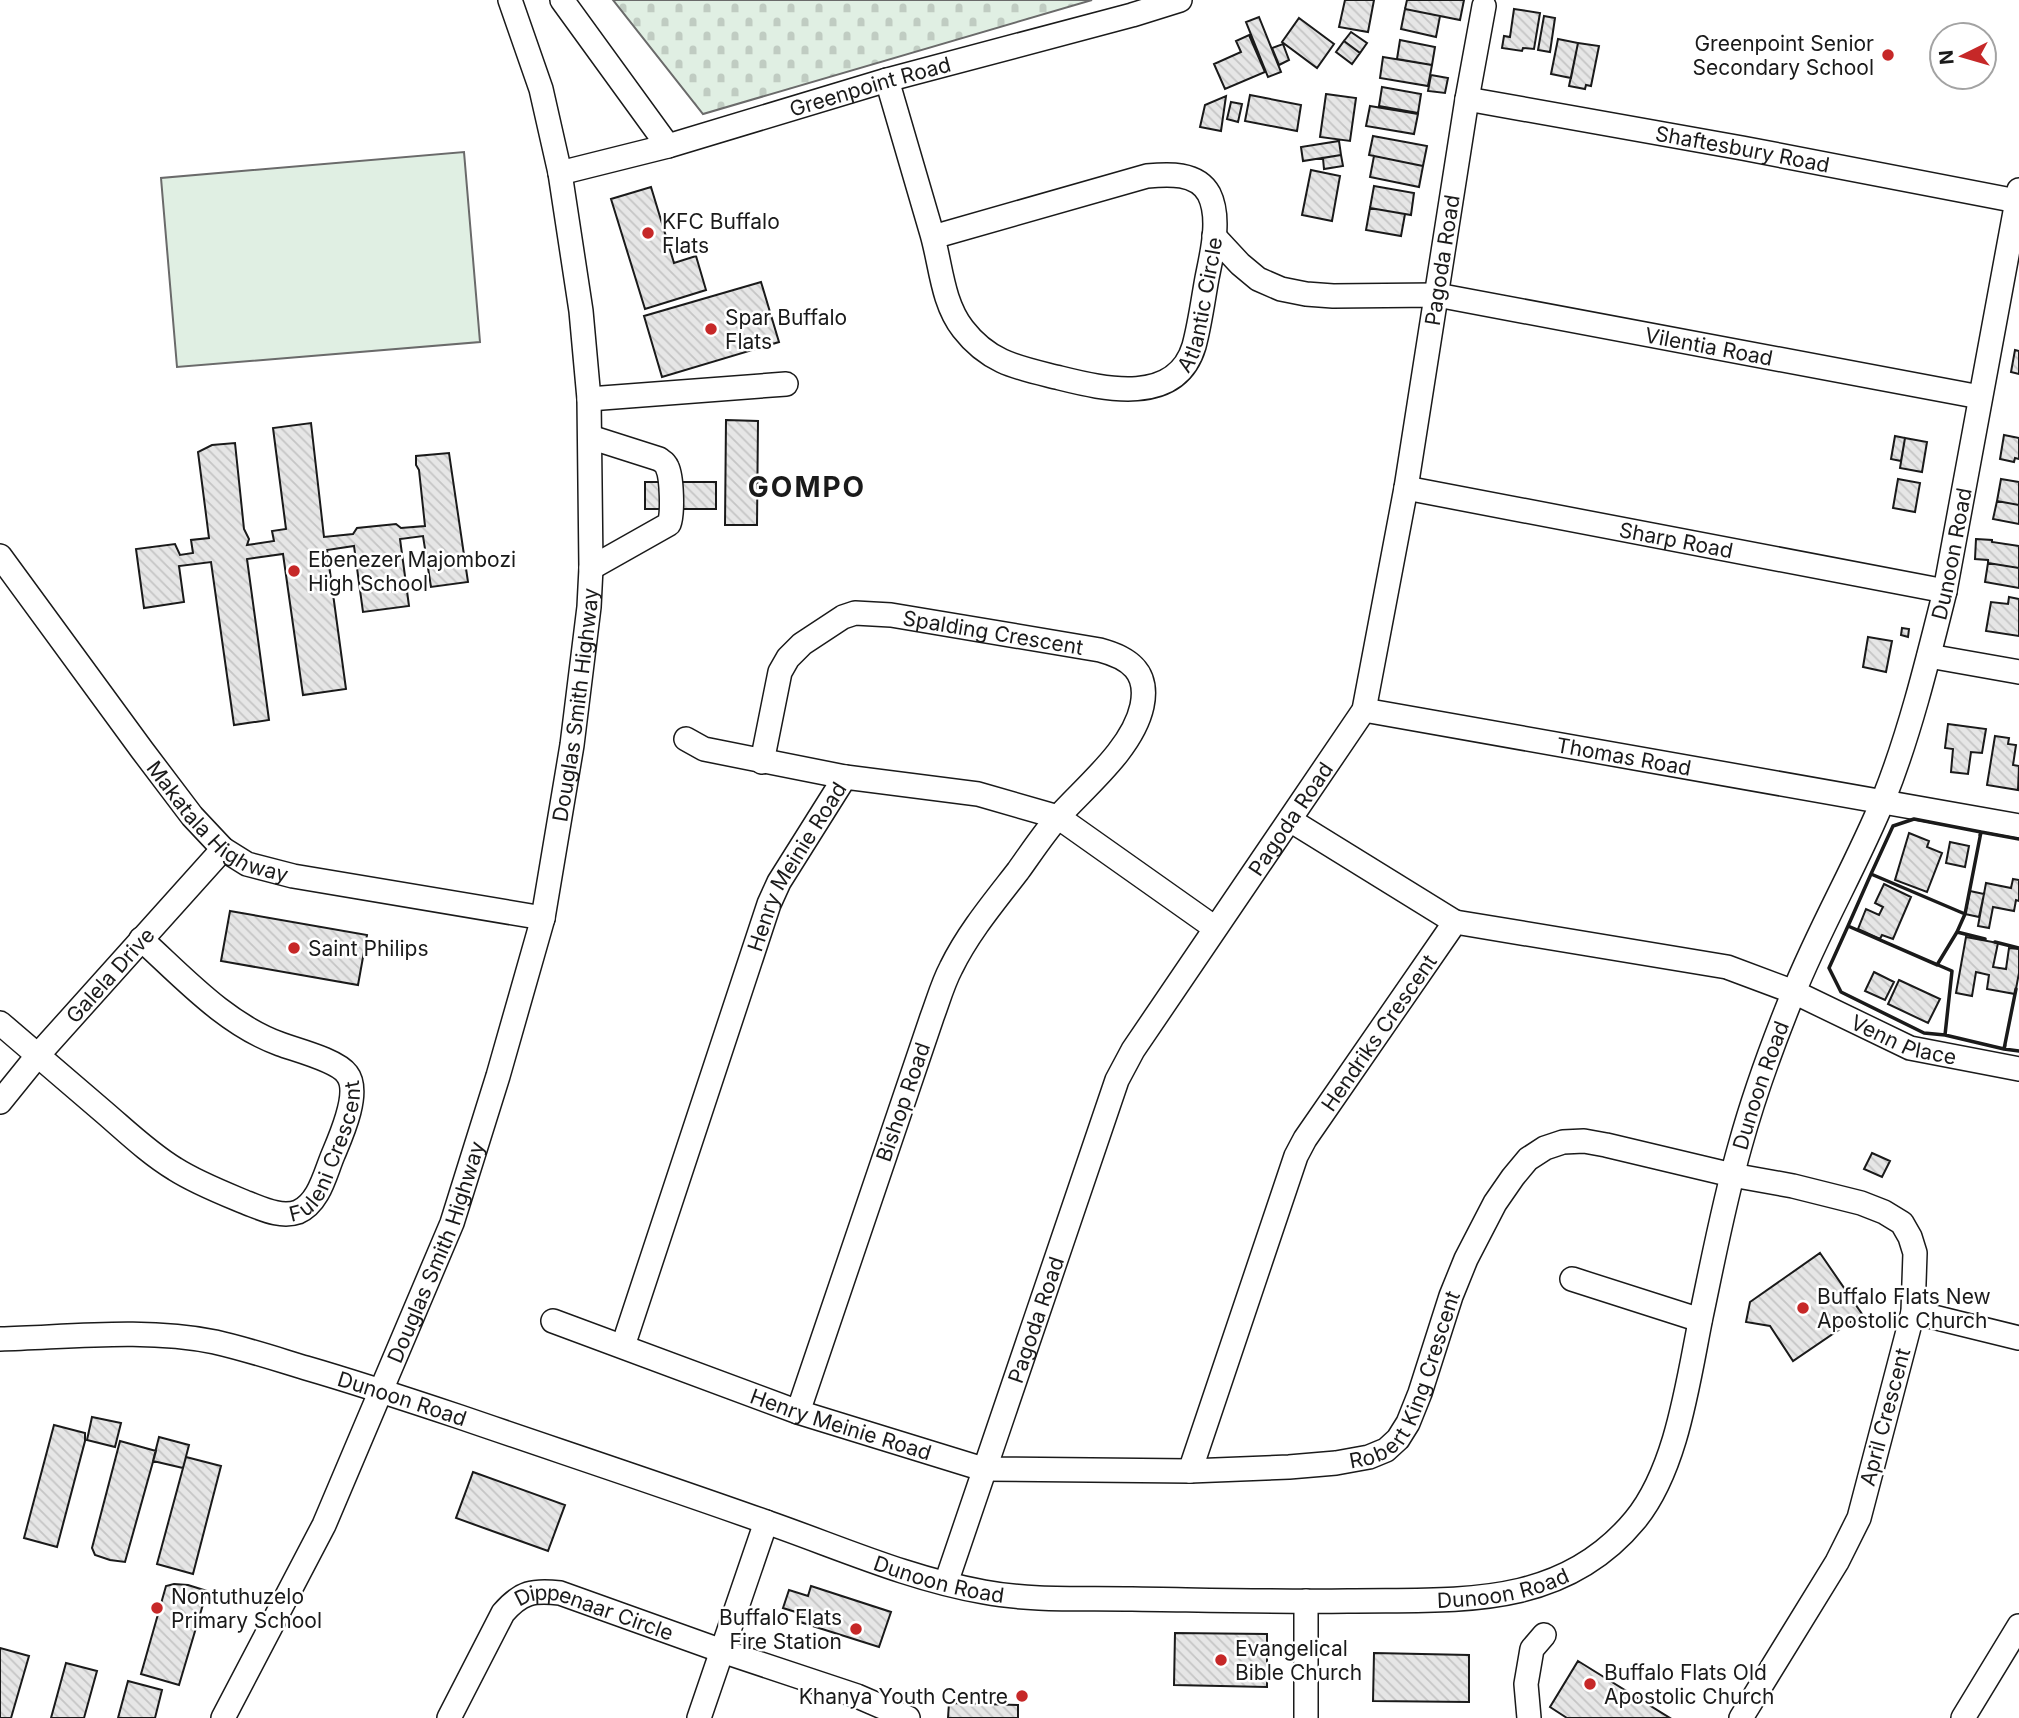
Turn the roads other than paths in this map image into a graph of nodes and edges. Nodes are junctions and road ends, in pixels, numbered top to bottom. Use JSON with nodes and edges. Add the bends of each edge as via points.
{"nodes":[{"id":1,"x":510,"y":0,"type":"edge"},
{"id":2,"x":562,"y":0,"type":"edge"},
{"id":3,"x":1180,"y":0,"type":"edge"},
{"id":4,"x":1484,"y":6,"type":"dead end"},
{"id":5,"x":887,"y":80,"type":"junction"},
{"id":6,"x":1467,"y":99,"type":"junction"},
{"id":7,"x":668,"y":146,"type":"junction"},
{"id":8,"x":560,"y":173,"type":"junction"},
{"id":9,"x":2018,"y":195,"type":"edge"},
{"id":10,"x":1214,"y":236,"type":"junction"},
{"id":11,"x":933,"y":237,"type":"junction"},
{"id":12,"x":1437,"y":295,"type":"junction"},
{"id":13,"x":786,"y":384,"type":"dead end"},
{"id":14,"x":1980,"y":397,"type":"junction"},
{"id":15,"x":589,"y":399,"type":"junction"},
{"id":16,"x":590,"y":437,"type":"junction"},
{"id":17,"x":1405,"y":488,"type":"junction"},
{"id":18,"x":0,"y":555,"type":"edge"},
{"id":19,"x":591,"y":568,"type":"junction"},
{"id":20,"x":1945,"y":591,"type":"junction"},
{"id":21,"x":1929,"y":656,"type":"junction"},
{"id":22,"x":2019,"y":672,"type":"edge"},
{"id":23,"x":1364,"y":710,"type":"junction"},
{"id":24,"x":686,"y":739,"type":"dead end"},
{"id":25,"x":762,"y":761,"type":"junction"},
{"id":26,"x":845,"y":777,"type":"junction"},
{"id":27,"x":1883,"y":801,"type":"junction"},
{"id":28,"x":1058,"y":817,"type":"junction"},
{"id":29,"x":1290,"y":820,"type":"junction"},
{"id":30,"x":2019,"y":826,"type":"edge"},
{"id":31,"x":223,"y":849,"type":"junction"},
{"id":32,"x":543,"y":918,"type":"junction"},
{"id":33,"x":1455,"y":922,"type":"junction"},
{"id":34,"x":1214,"y":928,"type":"junction"},
{"id":35,"x":141,"y":939,"type":"junction"},
{"id":36,"x":1794,"y":992,"type":"junction"},
{"id":37,"x":0,"y":1023,"type":"edge"},
{"id":38,"x":38,"y":1055,"type":"junction"},
{"id":39,"x":2019,"y":1069,"type":"edge"},
{"id":40,"x":0,"y":1102,"type":"edge"},
{"id":41,"x":1732,"y":1175,"type":"junction"},
{"id":42,"x":1572,"y":1279,"type":"dead end"},
{"id":43,"x":1913,"y":1312,"type":"junction"},
{"id":44,"x":1700,"y":1320,"type":"junction"},
{"id":45,"x":553,"y":1321,"type":"dead end"},
{"id":46,"x":2019,"y":1338,"type":"edge"},
{"id":47,"x":0,"y":1339,"type":"edge"},
{"id":48,"x":622,"y":1346,"type":"junction"},
{"id":49,"x":382,"y":1391,"type":"junction"},
{"id":50,"x":798,"y":1412,"type":"junction"},
{"id":51,"x":984,"y":1469,"type":"junction"},
{"id":52,"x":1190,"y":1471,"type":"junction"},
{"id":53,"x":766,"y":1521,"type":"junction"},
{"id":54,"x":946,"y":1584,"type":"junction"},
{"id":55,"x":1306,"y":1601,"type":"junction"},
{"id":56,"x":2019,"y":1626,"type":"edge"},
{"id":57,"x":1544,"y":1635,"type":"dead end"},
{"id":58,"x":722,"y":1651,"type":"junction"},
{"id":59,"x":223,"y":1718,"type":"edge"},
{"id":60,"x":449,"y":1718,"type":"edge"},
{"id":61,"x":699,"y":1718,"type":"edge"},
{"id":62,"x":908,"y":1718,"type":"edge"},
{"id":63,"x":1306,"y":1718,"type":"edge"},
{"id":64,"x":1528,"y":1718,"type":"edge"},
{"id":65,"x":1741,"y":1718,"type":"edge"},
{"id":66,"x":1963,"y":1718,"type":"edge"}],
"edges":[{"from":1,"to":8,"type":"street","name":"Douglas Smith Highway","via":[[541,89]]},
{"from":2,"to":7,"type":"street"},
{"from":3,"to":5,"type":"street","name":"Greenpoint Road"},
{"from":4,"to":6,"type":"street","name":"Pagoda Road"},
{"from":5,"to":7,"type":"street","name":"Greenpoint Road"},
{"from":5,"to":11,"type":"street","name":"Atlantic Circle"},
{"from":6,"to":9,"type":"street","name":"Shaftesbury Road"},
{"from":6,"to":12,"type":"street","name":"Pagoda Road"},
{"from":7,"to":8,"type":"street","name":"Greenpoint Road"},
{"from":8,"to":15,"type":"street","name":"Douglas Smith Highway"},
{"from":9,"to":14,"type":"street","name":"Dunoon Road"},
{"from":10,"to":11,"type":"street","name":"Atlantic Circle","via":[[1214,210],[1208,193],[1197,181],[1163,174]]},
{"from":10,"to":11,"type":"street","name":"Atlantic Circle","via":[[1193,348],[1184,366],[1168,380],[1123,390],[1009,365],[983,350],[962,328],[948,301]]},
{"from":10,"to":12,"type":"street","name":"Vilentia Road","via":[[1258,279],[1281,289],[1333,296]]},
{"from":12,"to":14,"type":"street","name":"Vilentia Road"},
{"from":12,"to":17,"type":"street","name":"Pagoda Road"},
{"from":13,"to":15,"type":"street"},
{"from":14,"to":20,"type":"street","name":"Dunoon Road"},
{"from":15,"to":16,"type":"street","name":"Douglas Smith Highway"},
{"from":16,"to":19,"type":"street","name":"Douglas Smith Highway"},
{"from":16,"to":19,"type":"street","via":[[665,463],[671,511],[669,524]]},
{"from":17,"to":20,"type":"street","name":"Sharp Road"},
{"from":17,"to":23,"type":"street","name":"Pagoda Road"},
{"from":18,"to":31,"type":"street","name":"Makatala Highway","via":[[150,761]]},
{"from":19,"to":32,"type":"street","name":"Douglas Smith Highway","via":[[572,744]]},
{"from":20,"to":21,"type":"street","name":"Dunoon Road"},
{"from":21,"to":22,"type":"street"},
{"from":21,"to":27,"type":"street","name":"Dunoon Road"},
{"from":23,"to":27,"type":"street","name":"Thomas Road"},
{"from":23,"to":29,"type":"street","name":"Pagoda Road"},
{"from":24,"to":25,"type":"street","via":[[704,749]]},
{"from":25,"to":26,"type":"street"},
{"from":25,"to":28,"type":"street","name":"Spalding Crescent","via":[[780,672],[788,658],[855,613],[891,615],[1117,654],[1132,663],[1141,677],[1143,693],[1136,723],[1102,773]]},
{"from":26,"to":28,"type":"street","name":"Henry Meinie Road","via":[[978,794]]},
{"from":26,"to":48,"type":"street","name":"Henry Meinie Road","via":[[769,904]]},
{"from":27,"to":30,"type":"street","name":"Thomas Road"},
{"from":27,"to":36,"type":"street","name":"Dunoon Road"},
{"from":28,"to":34,"type":"street","name":"Henry Meinie Road"},
{"from":28,"to":50,"type":"street","name":"Bishop Road","via":[[965,941],[950,968]]},
{"from":29,"to":33,"type":"street"},
{"from":29,"to":34,"type":"street","name":"Pagoda Road"},
{"from":31,"to":32,"type":"street","name":"Makatala Highway","via":[[247,864],[293,876]]},
{"from":31,"to":35,"type":"street","name":"Galela Drive"},
{"from":32,"to":49,"type":"street","name":"Douglas Smith Highway","via":[[452,1223]]},
{"from":33,"to":36,"type":"street","via":[[1727,967]]},
{"from":33,"to":52,"type":"street","name":"Hendriks Crescent","via":[[1296,1156]]},
{"from":34,"to":51,"type":"street","name":"Pagoda Road","via":[[1117,1080]]},
{"from":35,"to":38,"type":"street","name":"Galela Drive"},
{"from":35,"to":38,"type":"street","name":"Fuleni Crescent","via":[[224,1013],[277,1043],[347,1073],[352,1084],[348,1114],[308,1206],[297,1212],[271,1212],[175,1170]]},
{"from":36,"to":39,"type":"street","name":"Venn Place","via":[[1910,1048]]},
{"from":36,"to":41,"type":"street","name":"Dunoon Road"},
{"from":37,"to":38,"type":"street"},
{"from":38,"to":40,"type":"street","name":"Galela Drive"},
{"from":41,"to":43,"type":"street","name":"April Crescent","via":[[1836,1196],[1902,1223],[1915,1253]]},
{"from":41,"to":44,"type":"street","name":"Dunoon Road"},
{"from":41,"to":52,"type":"street","name":"Robert King Crescent","via":[[1584,1141],[1545,1148],[1513,1177],[1477,1237],[1451,1296],[1408,1423],[1387,1450],[1336,1463]]},
{"from":42,"to":44,"type":"street"},
{"from":43,"to":46,"type":"street"},
{"from":43,"to":65,"type":"street","name":"April Crescent","via":[[1859,1518]]},
{"from":44,"to":55,"type":"street","name":"Dunoon Road","via":[[1688,1388],[1655,1488],[1640,1515],[1613,1544],[1581,1567],[1545,1584],[1486,1598]]},
{"from":45,"to":48,"type":"street","name":"Henry Meinie Road"},
{"from":47,"to":49,"type":"street","name":"Dunoon Road","via":[[180,1336],[240,1348]]},
{"from":48,"to":50,"type":"street","name":"Henry Meinie Road"},
{"from":49,"to":53,"type":"street","name":"Dunoon Road"},
{"from":49,"to":59,"type":"street","name":"Douglas Smith Highway","via":[[324,1525]]},
{"from":50,"to":51,"type":"street","name":"Henry Meinie Road"},
{"from":51,"to":52,"type":"street","name":"Robert King Crescent"},
{"from":51,"to":54,"type":"street","name":"Pagoda Road"},
{"from":53,"to":54,"type":"street","name":"Dunoon Road"},
{"from":53,"to":58,"type":"street"},
{"from":54,"to":55,"type":"street","name":"Dunoon Road","via":[[1028,1596]]},
{"from":55,"to":63,"type":"street"},
{"from":56,"to":66,"type":"street"},
{"from":57,"to":64,"type":"street","via":[[1532,1649],[1525,1684]]},
{"from":58,"to":60,"type":"street","name":"Dippenaar Circle","via":[[560,1592],[526,1594],[502,1613]]},
{"from":58,"to":61,"type":"street"},
{"from":58,"to":62,"type":"street","name":"Dippenaar Circle"}]}
